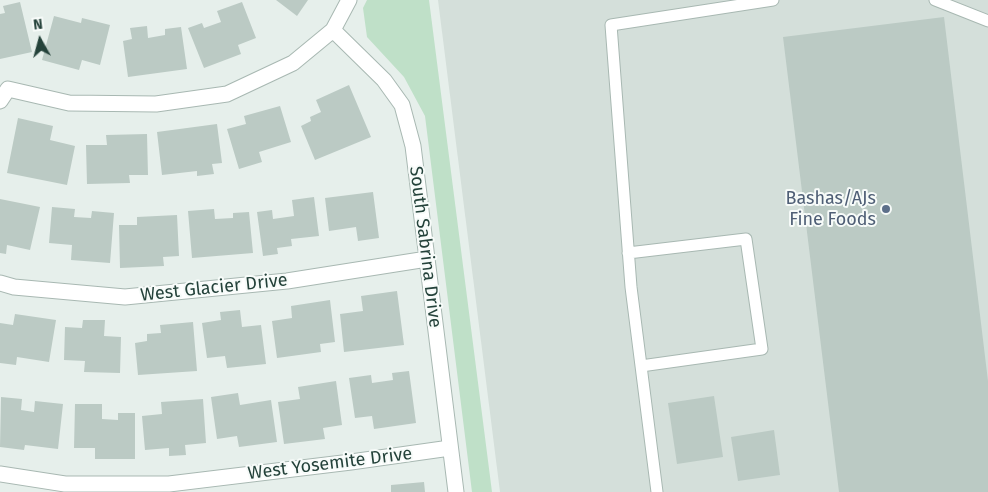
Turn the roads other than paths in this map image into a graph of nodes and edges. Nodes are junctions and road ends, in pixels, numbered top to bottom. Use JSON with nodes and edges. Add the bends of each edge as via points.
{"nodes":[{"id":1,"x":349,"y":0,"type":"edge"},
{"id":2,"x":773,"y":0,"type":"edge"},
{"id":3,"x":935,"y":0,"type":"edge"},
{"id":4,"x":988,"y":21,"type":"edge"},
{"id":5,"x":333,"y":30,"type":"junction"},
{"id":6,"x":4,"y":95,"type":"edge"},
{"id":7,"x":628,"y":253,"type":"junction"},
{"id":8,"x":427,"y":259,"type":"junction"},
{"id":9,"x":0,"y":283,"type":"edge"},
{"id":10,"x":641,"y":366,"type":"junction"},
{"id":11,"x":450,"y":448,"type":"junction"},
{"id":12,"x":0,"y":474,"type":"edge"},
{"id":13,"x":456,"y":492,"type":"edge"},
{"id":14,"x":657,"y":492,"type":"edge"}],
"edges":[{"from":1,"to":5,"type":"street"},
{"from":2,"to":7,"type":"lane","via":[[611,25]]},
{"from":3,"to":4,"type":"lane"},
{"from":5,"to":6,"type":"street","via":[[293,63],[227,94],[156,104],[69,103]]},
{"from":5,"to":8,"type":"street","name":"South Sabrina Drive","via":[[384,80],[402,105],[413,146]]},
{"from":7,"to":10,"type":"lane"},
{"from":7,"to":10,"type":"lane","via":[[746,239],[762,349]]},
{"from":8,"to":9,"type":"street","name":"West Glacier Drive","via":[[286,281],[125,297]]},
{"from":8,"to":11,"type":"street","name":"South Sabrina Drive"},
{"from":10,"to":14,"type":"lane"},
{"from":11,"to":12,"type":"street","name":"West Yosemite Drive","via":[[169,484],[65,484]]},
{"from":11,"to":13,"type":"street","name":"South Sabrina Drive"}]}
